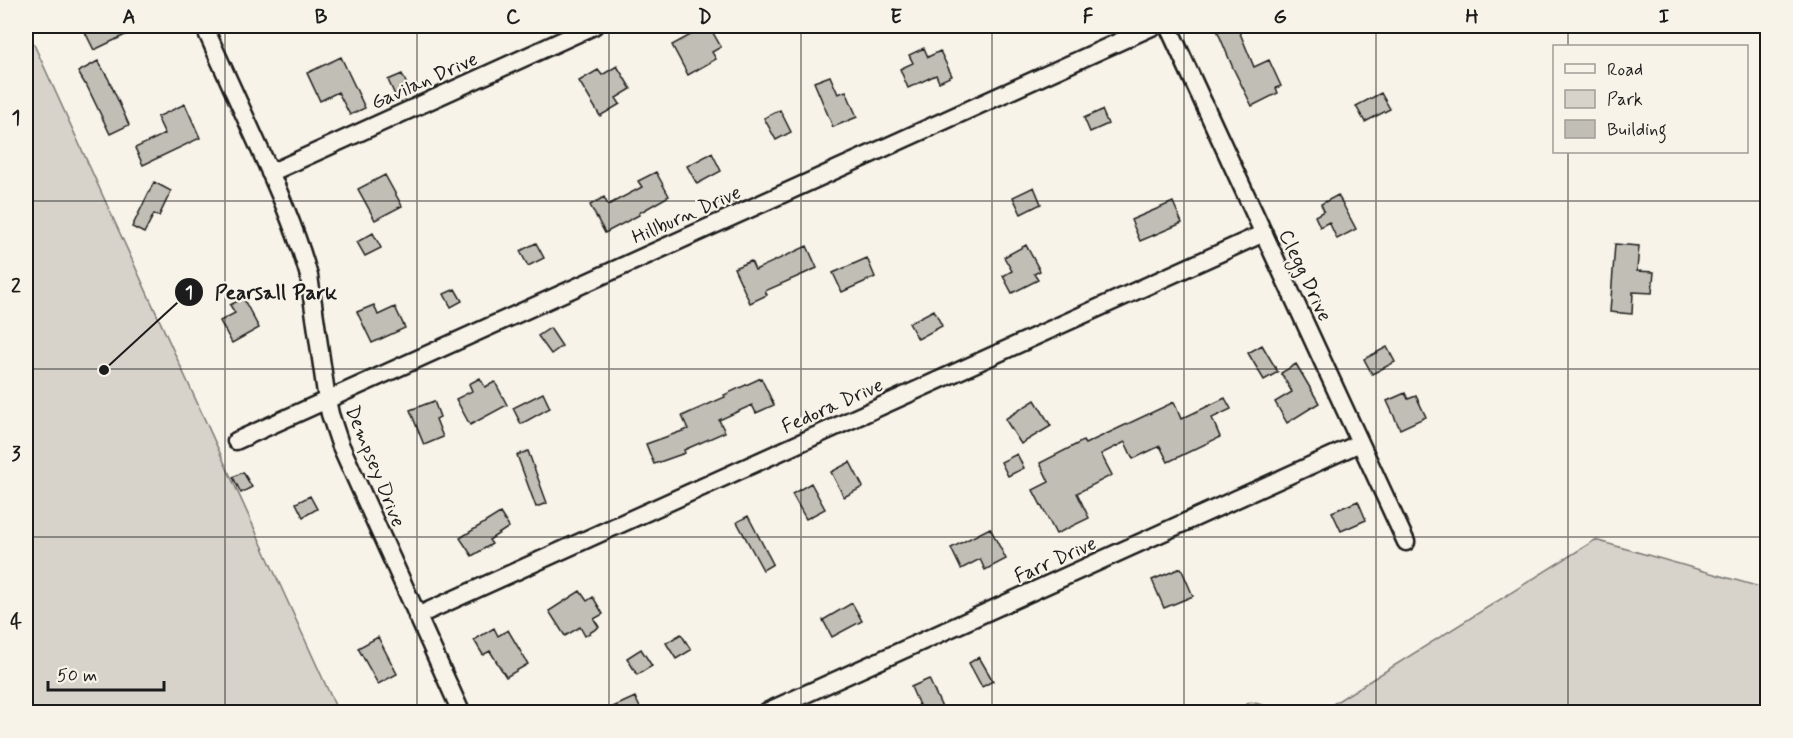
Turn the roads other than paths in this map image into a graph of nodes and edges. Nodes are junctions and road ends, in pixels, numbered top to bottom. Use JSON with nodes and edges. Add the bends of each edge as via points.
{"nodes":[{"id":1,"x":204,"y":26,"type":"edge"},
{"id":2,"x":594,"y":26,"type":"edge"},
{"id":3,"x":1154,"y":26,"type":"edge"},
{"id":4,"x":1168,"y":26,"type":"edge"},
{"id":5,"x":270,"y":173,"type":"junction"},
{"id":6,"x":1264,"y":233,"type":"junction"},
{"id":7,"x":327,"y":400,"type":"junction"},
{"id":8,"x":236,"y":441,"type":"dead end"},
{"id":9,"x":1360,"y":443,"type":"junction"},
{"id":10,"x":1406,"y":542,"type":"dead end"},
{"id":11,"x":417,"y":616,"type":"junction"},
{"id":12,"x":461,"y":712,"type":"edge"},
{"id":13,"x":766,"y":712,"type":"edge"}],
"edges":[{"from":1,"to":5,"type":"street","name":"Dempsey Drive"},
{"from":2,"to":5,"type":"street","name":"Gavilan Drive"},
{"from":3,"to":7,"type":"street","name":"Hillburn Drive"},
{"from":4,"to":6,"type":"street","name":"Clegg Drive"},
{"from":5,"to":7,"type":"street","name":"Dempsey Drive","via":[[309,276]]},
{"from":6,"to":9,"type":"street","name":"Clegg Drive"},
{"from":6,"to":11,"type":"street","name":"Fedora Drive"},
{"from":7,"to":8,"type":"street","name":"Hillburn Drive"},
{"from":7,"to":11,"type":"street","name":"Dempsey Drive","via":[[340,444]]},
{"from":9,"to":10,"type":"street","name":"Clegg Drive"},
{"from":9,"to":13,"type":"street","name":"Farr Drive"},
{"from":11,"to":12,"type":"street","name":"Dempsey Drive"}]}
